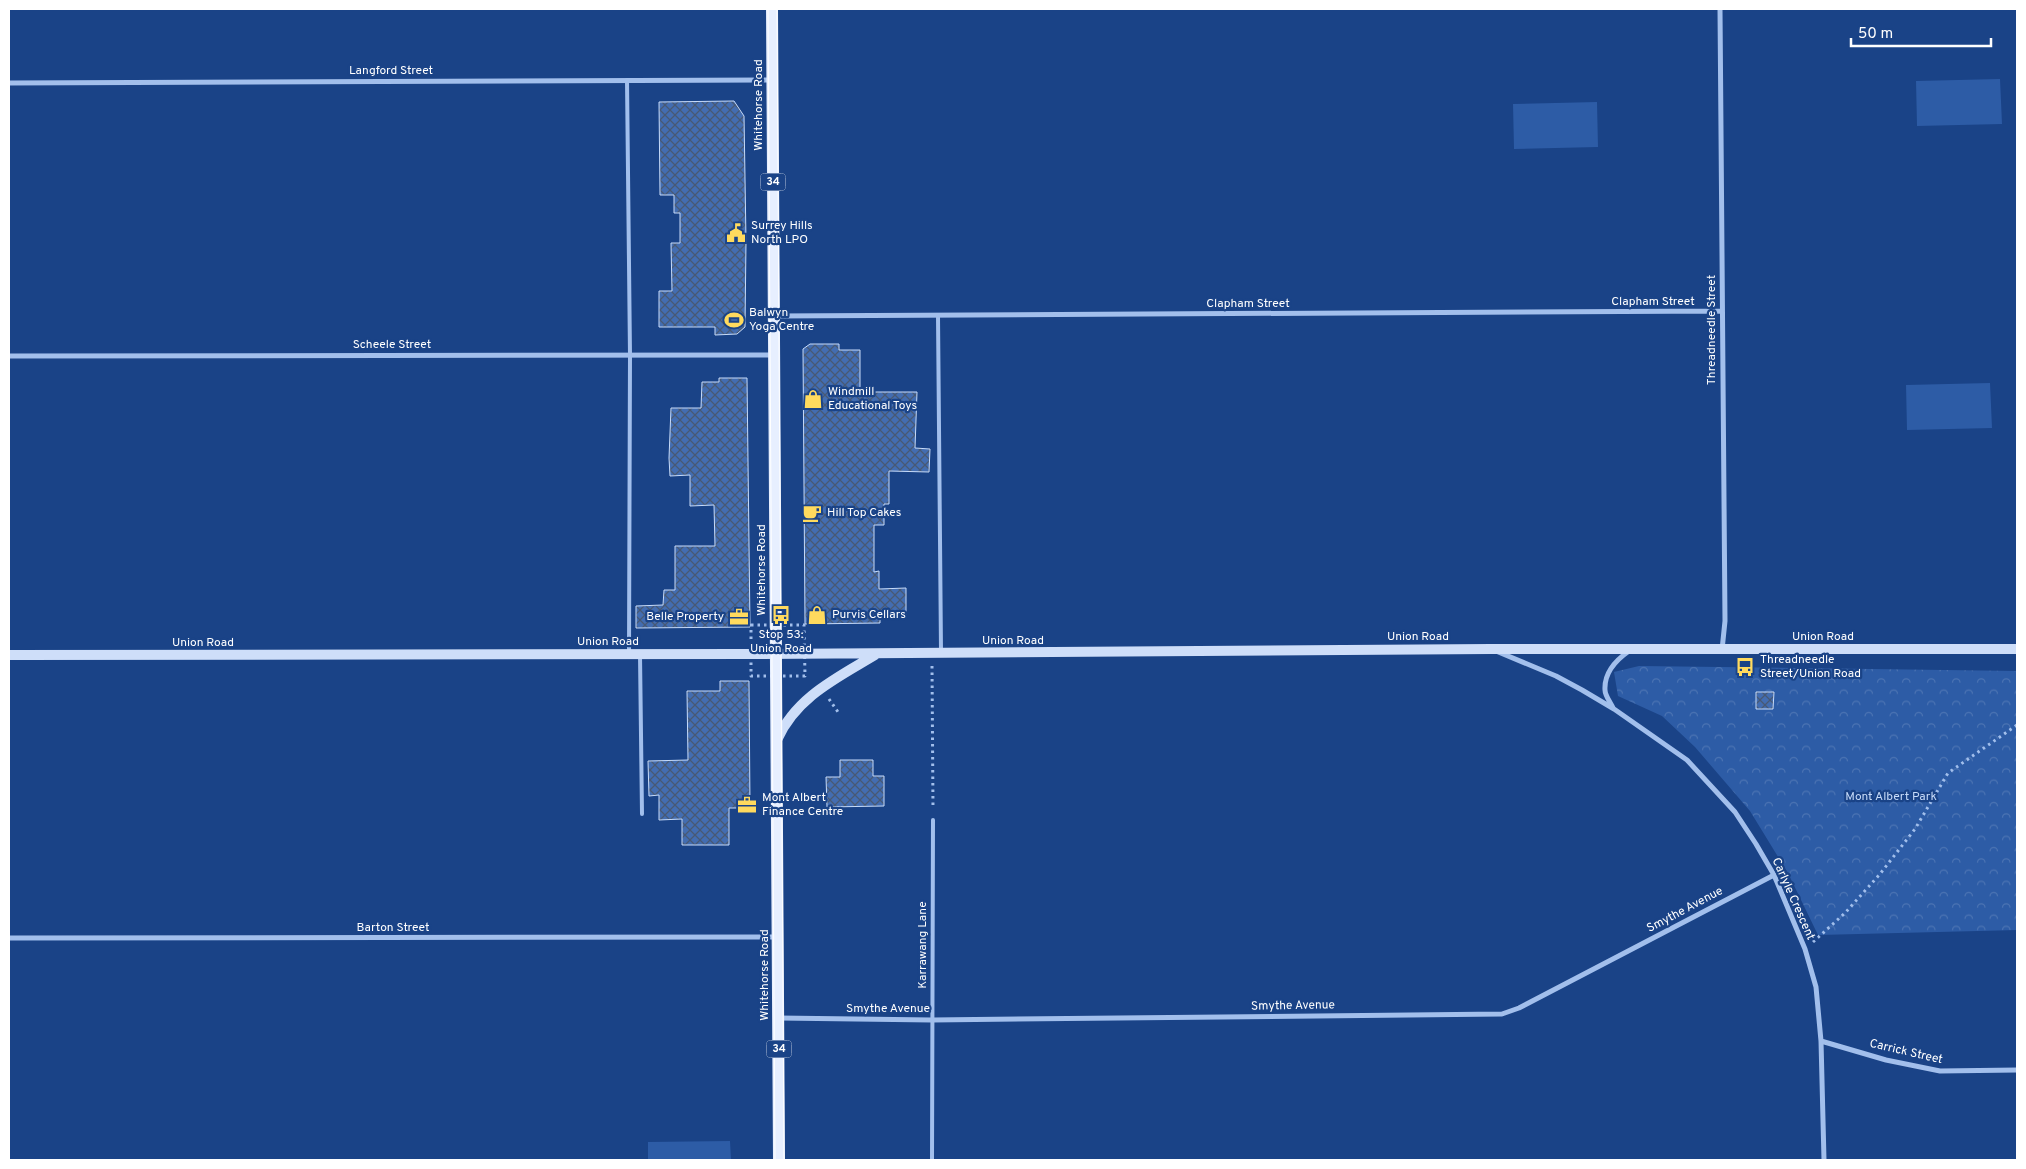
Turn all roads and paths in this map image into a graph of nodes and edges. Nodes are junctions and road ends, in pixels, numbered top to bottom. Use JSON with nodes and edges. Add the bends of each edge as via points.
{"nodes":[{"id":1,"x":772,"y":9,"type":"edge"},
{"id":2,"x":1720,"y":9,"type":"edge"},
{"id":3,"x":627,"y":80,"type":"junction"},
{"id":4,"x":773,"y":80,"type":"junction"},
{"id":5,"x":9,"y":83,"type":"edge"},
{"id":6,"x":1721,"y":311,"type":"junction"},
{"id":7,"x":774,"y":316,"type":"junction"},
{"id":8,"x":938,"y":316,"type":"junction"},
{"id":9,"x":630,"y":355,"type":"junction"},
{"id":10,"x":774,"y":355,"type":"junction"},
{"id":11,"x":9,"y":356,"type":"edge"},
{"id":12,"x":1491,"y":649,"type":"junction"},
{"id":13,"x":2017,"y":649,"type":"edge"},
{"id":14,"x":1722,"y":650,"type":"junction"},
{"id":15,"x":1630,"y":651,"type":"junction"},
{"id":16,"x":776,"y":654,"type":"junction"},
{"id":17,"x":876,"y":654,"type":"junction"},
{"id":18,"x":936,"y":654,"type":"junction"},
{"id":19,"x":629,"y":655,"type":"junction"},
{"id":20,"x":640,"y":655,"type":"junction"},
{"id":21,"x":9,"y":656,"type":"edge"},
{"id":22,"x":1614,"y":709,"type":"junction"},
{"id":23,"x":2017,"y":725,"type":"edge"},
{"id":24,"x":777,"y":740,"type":"junction"},
{"id":25,"x":642,"y":814,"type":"dead end"},
{"id":26,"x":933,"y":820,"type":"joint"},
{"id":27,"x":1774,"y":875,"type":"junction"},
{"id":28,"x":778,"y":937,"type":"junction"},
{"id":29,"x":9,"y":938,"type":"edge"},
{"id":30,"x":1805,"y":949,"type":"junction"},
{"id":31,"x":778,"y":1018,"type":"junction"},
{"id":32,"x":932,"y":1020,"type":"junction"},
{"id":33,"x":1821,"y":1040,"type":"junction"},
{"id":34,"x":2017,"y":1070,"type":"edge"},
{"id":35,"x":779,"y":1160,"type":"edge"},
{"id":36,"x":932,"y":1160,"type":"edge"},
{"id":37,"x":1824,"y":1160,"type":"edge"}],
"edges":[{"from":1,"to":4,"type":"main road","name":"Whitehorse Road","number":"34"},
{"from":2,"to":6,"type":"street","name":"Threadneedle Street"},
{"from":3,"to":4,"type":"street","name":"Langford Street"},
{"from":3,"to":5,"type":"street","name":"Langford Street"},
{"from":3,"to":9,"type":"lane"},
{"from":4,"to":7,"type":"main road","name":"Whitehorse Road","number":"34"},
{"from":6,"to":8,"type":"street","name":"Clapham Street"},
{"from":6,"to":14,"type":"street","name":"Threadneedle Street"},
{"from":7,"to":8,"type":"street","name":"Clapham Street"},
{"from":7,"to":10,"type":"main road","name":"Whitehorse Road","number":"34"},
{"from":8,"to":18,"type":"lane"},
{"from":9,"to":10,"type":"street","name":"Scheele Street"},
{"from":9,"to":11,"type":"street","name":"Scheele Street"},
{"from":9,"to":19,"type":"lane"},
{"from":10,"to":16,"type":"main road","name":"Whitehorse Road","number":"34"},
{"from":12,"to":15,"type":"main road","name":"Union Road"},
{"from":12,"to":18,"type":"main road","name":"Union Road"},
{"from":12,"to":22,"type":"street","name":"Carlyle Crescent","via":[[1556,676]]},
{"from":13,"to":14,"type":"main road","name":"Union Road"},
{"from":14,"to":15,"type":"main road","name":"Union Road"},
{"from":15,"to":22,"type":"street","via":[[1616,660],[1606,677],[1605,692]]},
{"from":16,"to":17,"type":"main road","name":"Union Road"},
{"from":16,"to":20,"type":"main road","name":"Union Road"},
{"from":16,"to":24,"type":"main road","name":"Whitehorse Road","number":"34"},
{"from":17,"to":18,"type":"main road","name":"Union Road"},
{"from":17,"to":24,"type":"main road","via":[[806,699]]},
{"from":18,"to":26,"type":"path"},
{"from":19,"to":20,"type":"main road","name":"Union Road"},
{"from":19,"to":21,"type":"main road","name":"Union Road"},
{"from":20,"to":25,"type":"lane"},
{"from":22,"to":27,"type":"street","name":"Carlyle Crescent","via":[[1687,760],[1735,812]]},
{"from":23,"to":30,"type":"path","via":[[1948,774],[1915,828],[1880,874],[1846,913]]},
{"from":24,"to":28,"type":"main road","name":"Whitehorse Road","number":"34"},
{"from":26,"to":32,"type":"lane","name":"Karrawang Lane"},
{"from":27,"to":30,"type":"street","name":"Carlyle Crescent"},
{"from":27,"to":32,"type":"street","name":"Smythe Avenue","via":[[1502,1014]]},
{"from":28,"to":29,"type":"street","name":"Barton Street"},
{"from":28,"to":31,"type":"main road","name":"Whitehorse Road","number":"34"},
{"from":30,"to":33,"type":"street","name":"Carlyle Crescent","via":[[1816,987]]},
{"from":31,"to":32,"type":"street","name":"Smythe Avenue"},
{"from":31,"to":35,"type":"main road","name":"Whitehorse Road","number":"34"},
{"from":32,"to":36,"type":"lane","name":"Karrawang Lane"},
{"from":33,"to":34,"type":"street","name":"Carrick Street","via":[[1886,1060],[1940,1071]]},
{"from":33,"to":37,"type":"street","name":"Carlyle Crescent"}]}
